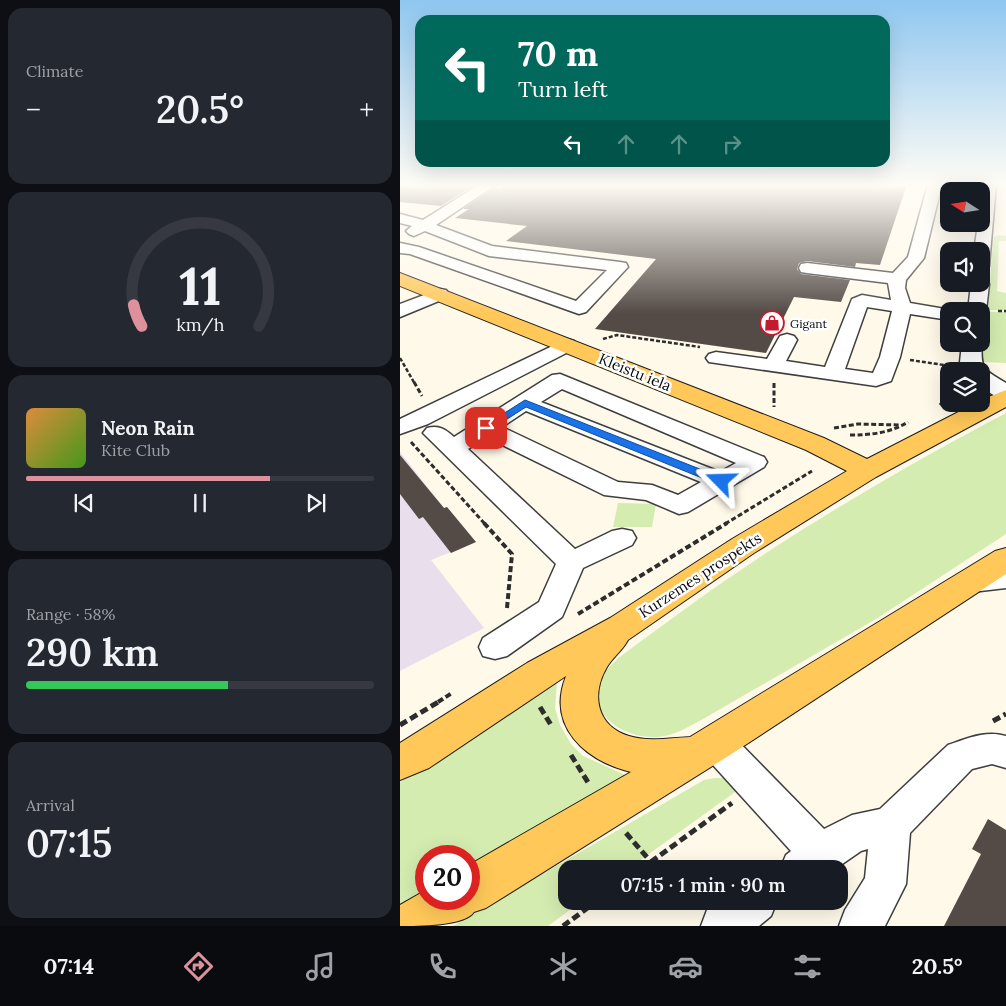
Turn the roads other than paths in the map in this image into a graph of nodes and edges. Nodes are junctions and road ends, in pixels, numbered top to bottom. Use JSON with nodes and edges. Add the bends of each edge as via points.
{"nodes":[{"id":1,"x":421,"y":227,"type":"edge"},
{"id":2,"x":427,"y":227,"type":"edge"},
{"id":3,"x":923,"y":227,"type":"edge"},
{"id":4,"x":992,"y":227,"type":"edge"},
{"id":5,"x":400,"y":236,"type":"edge"},
{"id":6,"x":989,"y":242,"type":"edge"},
{"id":7,"x":400,"y":248,"type":"edge"},
{"id":8,"x":807,"y":268,"type":"dead end"},
{"id":9,"x":400,"y":279,"type":"edge"},
{"id":10,"x":897,"y":279,"type":"junction"},
{"id":11,"x":440,"y":294,"type":"junction"},
{"id":12,"x":902,"y":306,"type":"junction"},
{"id":13,"x":400,"y":311,"type":"edge"},
{"id":14,"x":940,"y":312,"type":"edge"},
{"id":15,"x":787,"y":340,"type":"dead end"},
{"id":16,"x":567,"y":345,"type":"junction"},
{"id":17,"x":716,"y":358,"type":"road end"},
{"id":18,"x":774,"y":365,"type":"junction"},
{"id":19,"x":833,"y":374,"type":"junction"},
{"id":20,"x":990,"y":383,"type":"edge"},
{"id":21,"x":477,"y":391,"type":"junction"},
{"id":22,"x":1006,"y":393,"type":"edge"},
{"id":23,"x":1006,"y":398,"type":"edge"},
{"id":24,"x":521,"y":406,"type":"junction"},
{"id":25,"x":486,"y":428,"type":"junction"},
{"id":26,"x":404,"y":433,"type":"edge"},
{"id":27,"x":866,"y":471,"type":"junction"},
{"id":28,"x":721,"y":481,"type":"junction"},
{"id":29,"x":622,"y":538,"type":"dead end"},
{"id":30,"x":1006,"y":559,"type":"edge"},
{"id":31,"x":571,"y":562,"type":"junction"},
{"id":32,"x":989,"y":580,"type":"edge"},
{"id":33,"x":622,"y":627,"type":"junction"},
{"id":34,"x":496,"y":647,"type":"road end"},
{"id":35,"x":705,"y":749,"type":"junction"},
{"id":36,"x":1006,"y":752,"type":"edge"},
{"id":37,"x":400,"y":762,"type":"edge"},
{"id":38,"x":891,"y":825,"type":"junction"},
{"id":39,"x":810,"y":860,"type":"edge"},
{"id":40,"x":813,"y":860,"type":"edge"},
{"id":41,"x":480,"y":884,"type":"edge"},
{"id":42,"x":438,"y":910,"type":"edge"},
{"id":43,"x":744,"y":910,"type":"edge"},
{"id":44,"x":411,"y":926,"type":"edge"},
{"id":45,"x":723,"y":926,"type":"edge"},
{"id":46,"x":861,"y":926,"type":"edge"}],
"edges":[{"from":1,"to":5,"type":"street"},
{"from":2,"to":7,"type":"street","via":[[489,251],[620,267],[579,308]]},
{"from":3,"to":10,"type":"street","via":[[916,258]]},
{"from":4,"to":6,"type":"street"},
{"from":8,"to":10,"type":"street"},
{"from":9,"to":11,"type":"main road","name":"Kleistu iela"},
{"from":10,"to":12,"type":"street","via":[[896,288]]},
{"from":11,"to":13,"type":"street"},
{"from":11,"to":16,"type":"main road","name":"Kleistu iela"},
{"from":12,"to":14,"type":"street"},
{"from":12,"to":19,"type":"street","via":[[870,301],[859,303]]},
{"from":12,"to":19,"type":"street","via":[[883,376],[876,380]]},
{"from":15,"to":18,"type":"street"},
{"from":16,"to":21,"type":"street"},
{"from":16,"to":27,"type":"main road","name":"Kleistu iela","via":[[815,444]]},
{"from":17,"to":18,"type":"street"},
{"from":18,"to":19,"type":"street"},
{"from":20,"to":22,"type":"street"},
{"from":21,"to":24,"type":"street"},
{"from":21,"to":26,"type":"street"},
{"from":23,"to":27,"type":"main road","name":"Kurzemes prospekts"},
{"from":24,"to":25,"type":"street"},
{"from":24,"to":28,"type":"street"},
{"from":24,"to":28,"type":"street","via":[[560,380],[755,462]]},
{"from":25,"to":28,"type":"street","via":[[614,489],[652,492],[679,506]]},
{"from":25,"to":31,"type":"street","via":[[444,440]]},
{"from":27,"to":33,"type":"main road","name":"Kurzemes prospekts","via":[[743,546]]},
{"from":29,"to":31,"type":"street"},
{"from":30,"to":32,"type":"main road"},
{"from":31,"to":34,"type":"street","via":[[551,609]]},
{"from":32,"to":35,"type":"main road"},
{"from":33,"to":35,"type":"main road","via":[[592,660],[584,677],[579,695],[579,709],[584,721],[596,738],[615,749],[636,755]]},
{"from":33,"to":37,"type":"main road","name":"Kurzemes prospekts","via":[[540,672]]},
{"from":35,"to":39,"type":"street","via":[[755,785]]},
{"from":35,"to":41,"type":"main road"},
{"from":36,"to":38,"type":"street","via":[[992,748],[961,756]]},
{"from":38,"to":40,"type":"street","via":[[852,834]]},
{"from":38,"to":46,"type":"street","via":[[885,884]]},
{"from":42,"to":44,"type":"main road"},
{"from":43,"to":45,"type":"street"}]}
